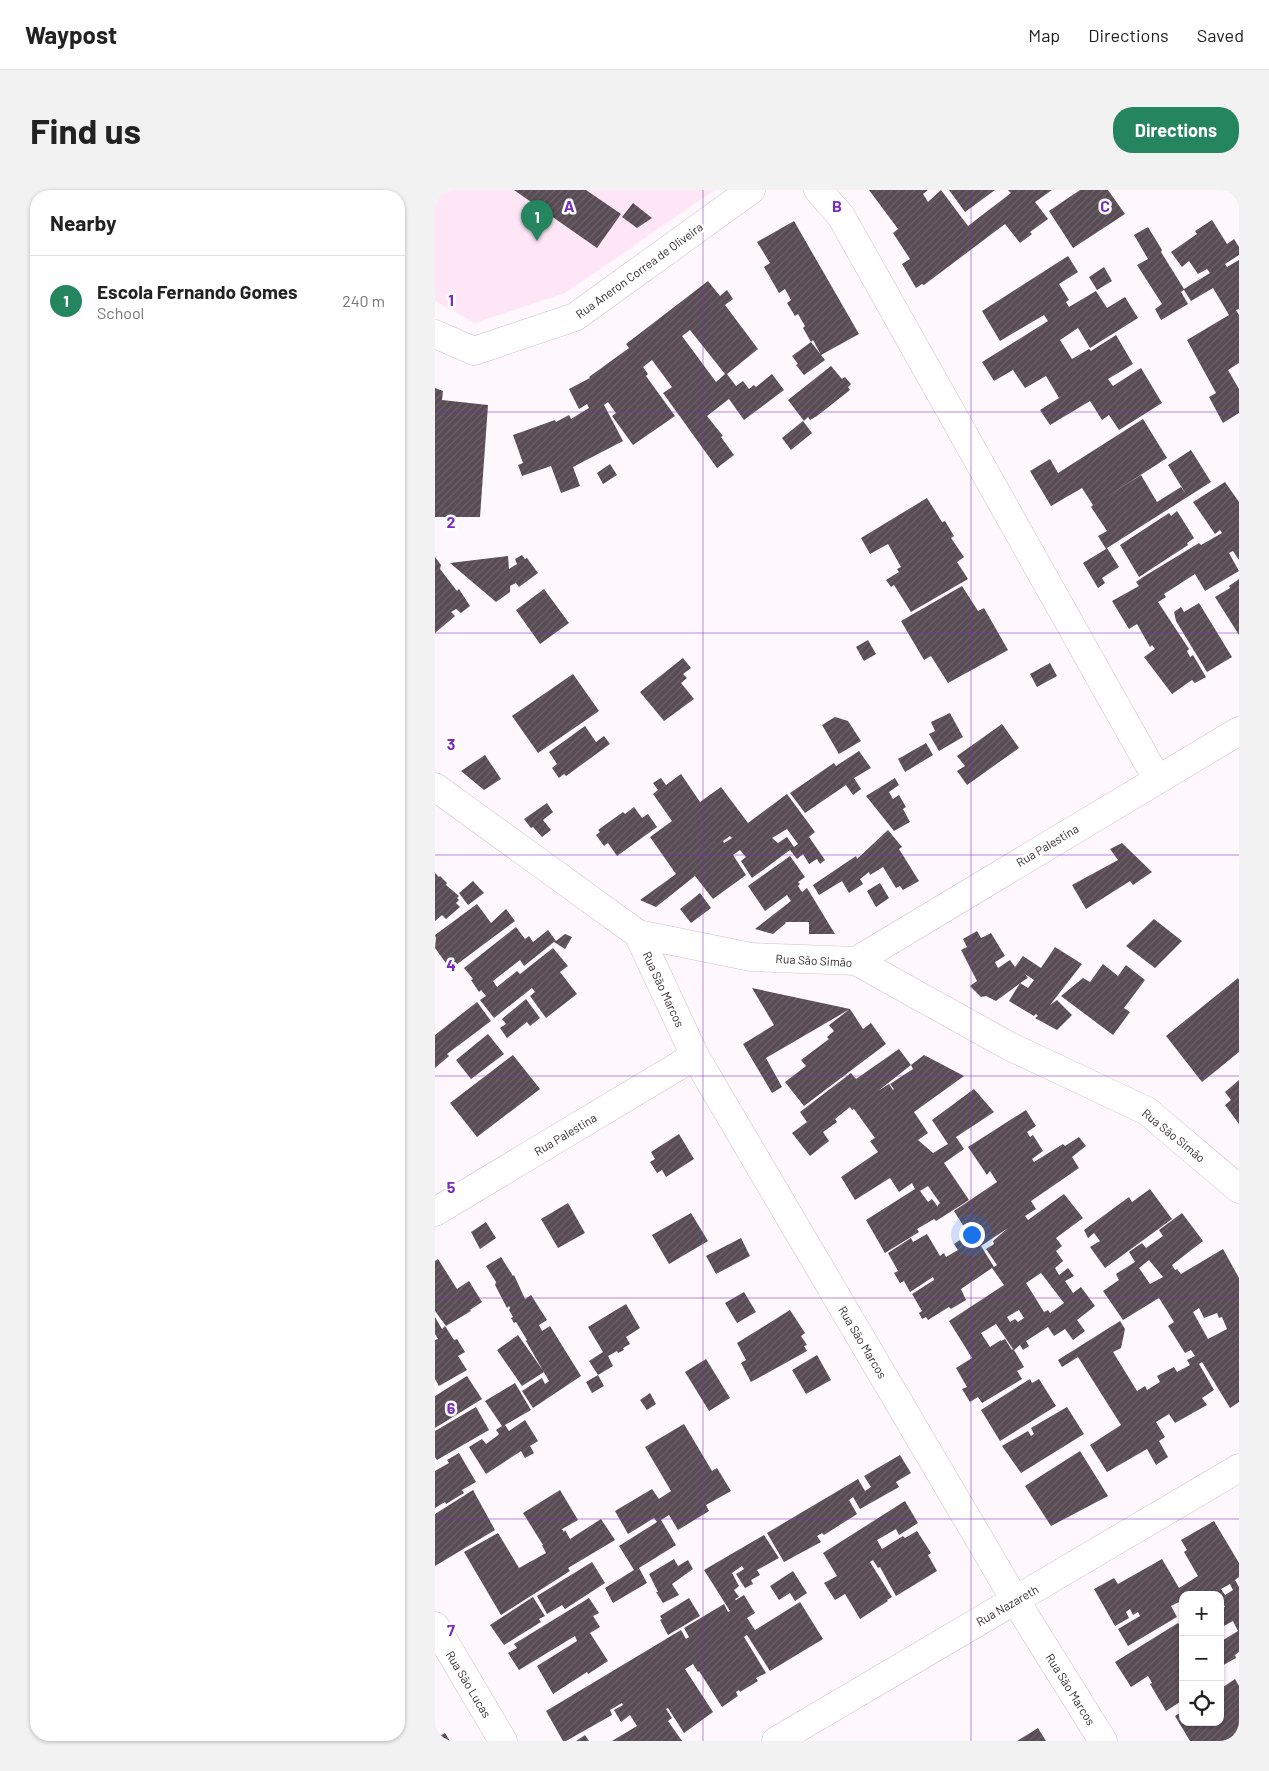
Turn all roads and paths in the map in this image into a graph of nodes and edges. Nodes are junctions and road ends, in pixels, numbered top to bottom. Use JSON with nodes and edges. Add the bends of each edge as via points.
{"nodes":[{"id":1,"x":751,"y":190,"type":"edge"},
{"id":2,"x":818,"y":190,"type":"edge"},
{"id":3,"x":435,"y":334,"type":"edge"},
{"id":4,"x":1239,"y":731,"type":"edge"},
{"id":5,"x":1157,"y":779,"type":"junction"},
{"id":6,"x":435,"y":787,"type":"edge"},
{"id":7,"x":638,"y":934,"type":"junction"},
{"id":8,"x":856,"y":961,"type":"junction"},
{"id":9,"x":695,"y":1056,"type":"junction"},
{"id":10,"x":1239,"y":1189,"type":"edge"},
{"id":11,"x":435,"y":1212,"type":"edge"},
{"id":12,"x":1239,"y":1468,"type":"edge"},
{"id":13,"x":1015,"y":1600,"type":"junction"},
{"id":14,"x":435,"y":1626,"type":"edge"},
{"id":15,"x":503,"y":1741,"type":"edge"},
{"id":16,"x":776,"y":1741,"type":"edge"},
{"id":17,"x":1103,"y":1741,"type":"edge"}],
"edges":[{"from":1,"to":3,"type":"street","name":"Rua Aneron Correa de Oliveira","via":[[575,317],[474,351]]},
{"from":2,"to":5,"type":"street","via":[[841,216]]},
{"from":4,"to":5,"type":"street","name":"Rua Palestina"},
{"from":5,"to":8,"type":"street","name":"Rua Palestina"},
{"from":6,"to":7,"type":"street","name":"Rua São Simão"},
{"from":7,"to":8,"type":"street","name":"Rua São Simão","via":[[751,956]]},
{"from":7,"to":9,"type":"street","name":"Rua São Marcos"},
{"from":8,"to":10,"type":"street","name":"Rua São Simão","via":[[1009,1046],[1147,1111]]},
{"from":9,"to":11,"type":"street","name":"Rua Palestina"},
{"from":9,"to":13,"type":"street","name":"Rua São Marcos"},
{"from":12,"to":13,"type":"street","name":"Rua Nazareth"},
{"from":13,"to":16,"type":"street","name":"Rua Nazareth"},
{"from":13,"to":17,"type":"street","name":"Rua São Marcos"},
{"from":14,"to":15,"type":"street","name":"Rua São Lucas"}]}
